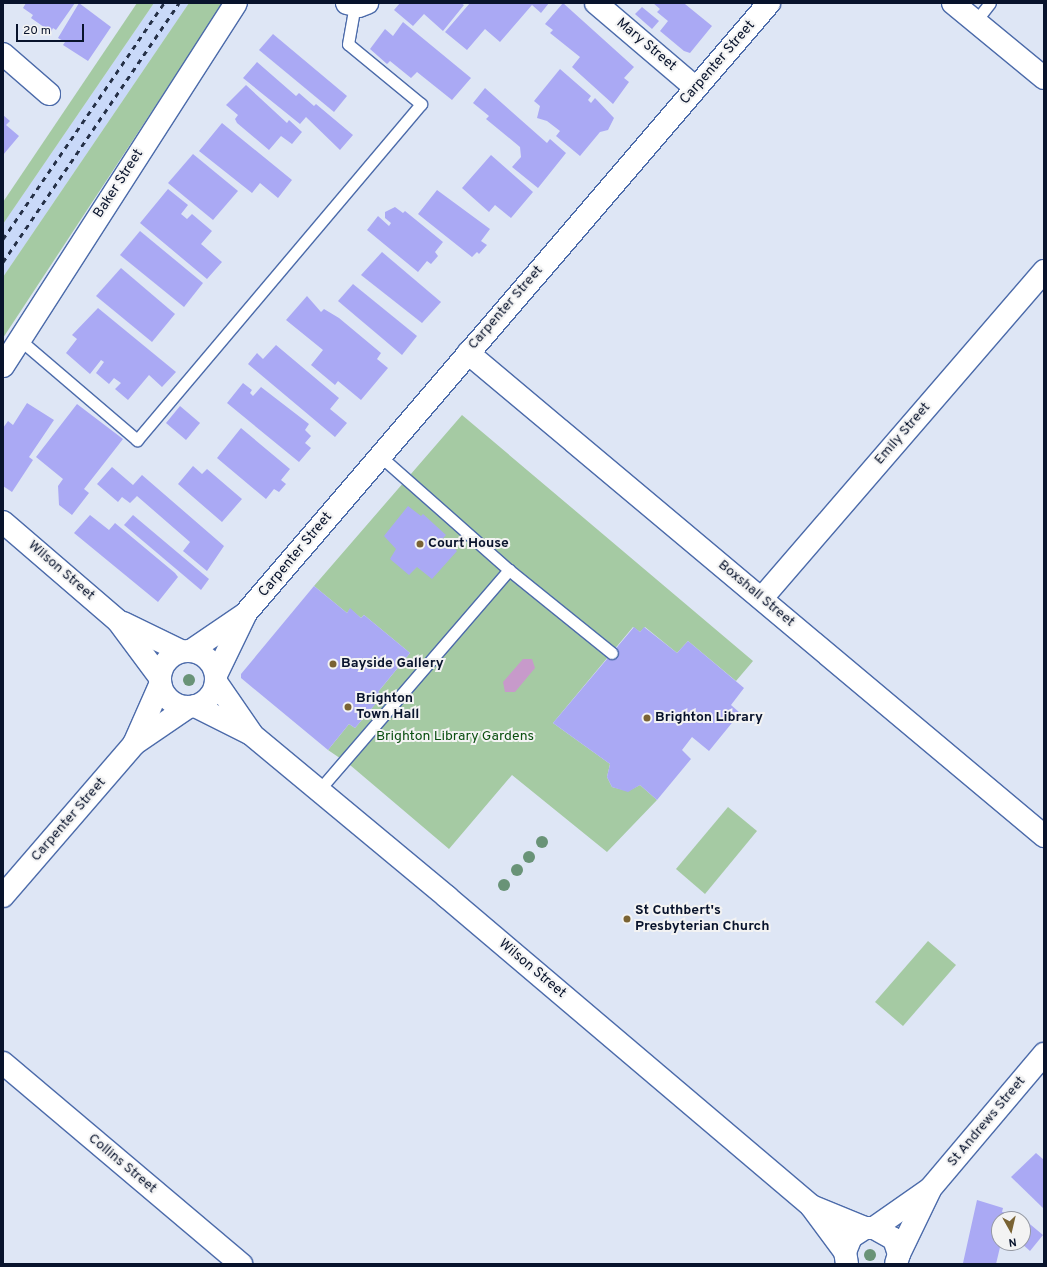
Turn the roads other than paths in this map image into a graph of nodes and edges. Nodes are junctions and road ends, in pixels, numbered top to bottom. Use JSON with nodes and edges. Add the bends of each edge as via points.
{"nodes":[{"id":1,"x":236,"y":3,"type":"edge"},
{"id":2,"x":596,"y":3,"type":"edge"},
{"id":3,"x":769,"y":3,"type":"edge"},
{"id":4,"x":953,"y":3,"type":"edge"},
{"id":5,"x":990,"y":3,"type":"edge"},
{"id":6,"x":356,"y":4,"type":"edge"},
{"id":7,"x":975,"y":22,"type":"junction"},
{"id":8,"x":3,"y":54,"type":"edge"},
{"id":9,"x":1044,"y":78,"type":"edge"},
{"id":10,"x":696,"y":88,"type":"junction"},
{"id":11,"x":49,"y":94,"type":"dead end"},
{"id":12,"x":1044,"y":271,"type":"edge"},
{"id":13,"x":20,"y":340,"type":"junction"},
{"id":14,"x":468,"y":353,"type":"junction"},
{"id":15,"x":3,"y":366,"type":"edge"},
{"id":16,"x":380,"y":456,"type":"junction"},
{"id":17,"x":3,"y":522,"type":"edge"},
{"id":18,"x":509,"y":570,"type":"junction"},
{"id":19,"x":762,"y":598,"type":"junction"},
{"id":20,"x":245,"y":614,"type":"junction"},
{"id":21,"x":118,"y":621,"type":"junction"},
{"id":22,"x":186,"y":651,"type":"junction"},
{"id":23,"x":612,"y":653,"type":"dead end"},
{"id":24,"x":216,"y":678,"type":"junction"},
{"id":25,"x":160,"y":681,"type":"junction"},
{"id":26,"x":192,"y":707,"type":"junction"},
{"id":27,"x":252,"y":734,"type":"junction"},
{"id":28,"x":134,"y":744,"type":"junction"},
{"id":29,"x":319,"y":790,"type":"junction"},
{"id":30,"x":1044,"y":836,"type":"edge"},
{"id":31,"x":3,"y":896,"type":"edge"},
{"id":32,"x":1044,"y":1054,"type":"edge"},
{"id":33,"x":3,"y":1063,"type":"edge"},
{"id":34,"x":930,"y":1189,"type":"junction"},
{"id":35,"x":811,"y":1206,"type":"junction"},
{"id":36,"x":870,"y":1228,"type":"junction"},
{"id":37,"x":844,"y":1259,"type":"edge"},
{"id":38,"x":899,"y":1260,"type":"edge"},
{"id":39,"x":241,"y":1264,"type":"edge"}],
"edges":[{"from":1,"to":13,"type":"street","name":"Baker Street"},
{"from":2,"to":10,"type":"street","name":"Mary Street"},
{"from":3,"to":10,"type":"street","name":"Carpenter Street"},
{"from":4,"to":7,"type":"street"},
{"from":5,"to":7,"type":"lane"},
{"from":6,"to":13,"type":"lane","via":[[348,44],[421,104],[137,440]]},
{"from":7,"to":9,"type":"street"},
{"from":8,"to":11,"type":"street"},
{"from":10,"to":14,"type":"street","name":"Carpenter Street"},
{"from":12,"to":19,"type":"street","name":"Emily Street"},
{"from":13,"to":15,"type":"street","name":"Baker Street"},
{"from":14,"to":16,"type":"street","name":"Carpenter Street"},
{"from":14,"to":19,"type":"street","name":"Boxshall Street"},
{"from":16,"to":18,"type":"lane"},
{"from":16,"to":20,"type":"street","name":"Carpenter Street"},
{"from":17,"to":21,"type":"street","name":"Wilson Street"},
{"from":18,"to":23,"type":"lane"},
{"from":18,"to":29,"type":"lane"},
{"from":19,"to":30,"type":"street","name":"Boxshall Street"},
{"from":20,"to":22,"type":"street","name":"Carpenter Street"},
{"from":20,"to":24,"type":"street","name":"Carpenter Street"},
{"from":21,"to":22,"type":"street","name":"Wilson Street"},
{"from":21,"to":25,"type":"street","name":"Wilson Street"},
{"from":22,"to":24,"type":"street","via":[[208,658]]},
{"from":22,"to":25,"type":"street","via":[[166,660]]},
{"from":24,"to":26,"type":"street","via":[[209,698]]},
{"from":24,"to":27,"type":"street","name":"Wilson Street"},
{"from":25,"to":26,"type":"street","via":[[170,701]]},
{"from":25,"to":28,"type":"street","name":"Carpenter Street"},
{"from":26,"to":27,"type":"street","name":"Wilson Street"},
{"from":26,"to":28,"type":"street","name":"Carpenter Street"},
{"from":27,"to":29,"type":"street","name":"Wilson Street"},
{"from":28,"to":31,"type":"street","name":"Carpenter Street"},
{"from":29,"to":35,"type":"street","name":"Wilson Street"},
{"from":32,"to":34,"type":"street","name":"St Andrews Street"},
{"from":33,"to":39,"type":"street","name":"Collins Street"},
{"from":34,"to":36,"type":"street","name":"St Andrews Street"},
{"from":34,"to":38,"type":"street","name":"St Andrews Street"},
{"from":35,"to":36,"type":"street","name":"Wilson Street"},
{"from":35,"to":37,"type":"street","name":"Wilson Street"},
{"from":36,"to":37,"type":"street","name":"St Andrews Street","via":[[851,1237]]},
{"from":36,"to":38,"type":"street","name":"Wilson Street","via":[[882,1229],[894,1239]]}]}
